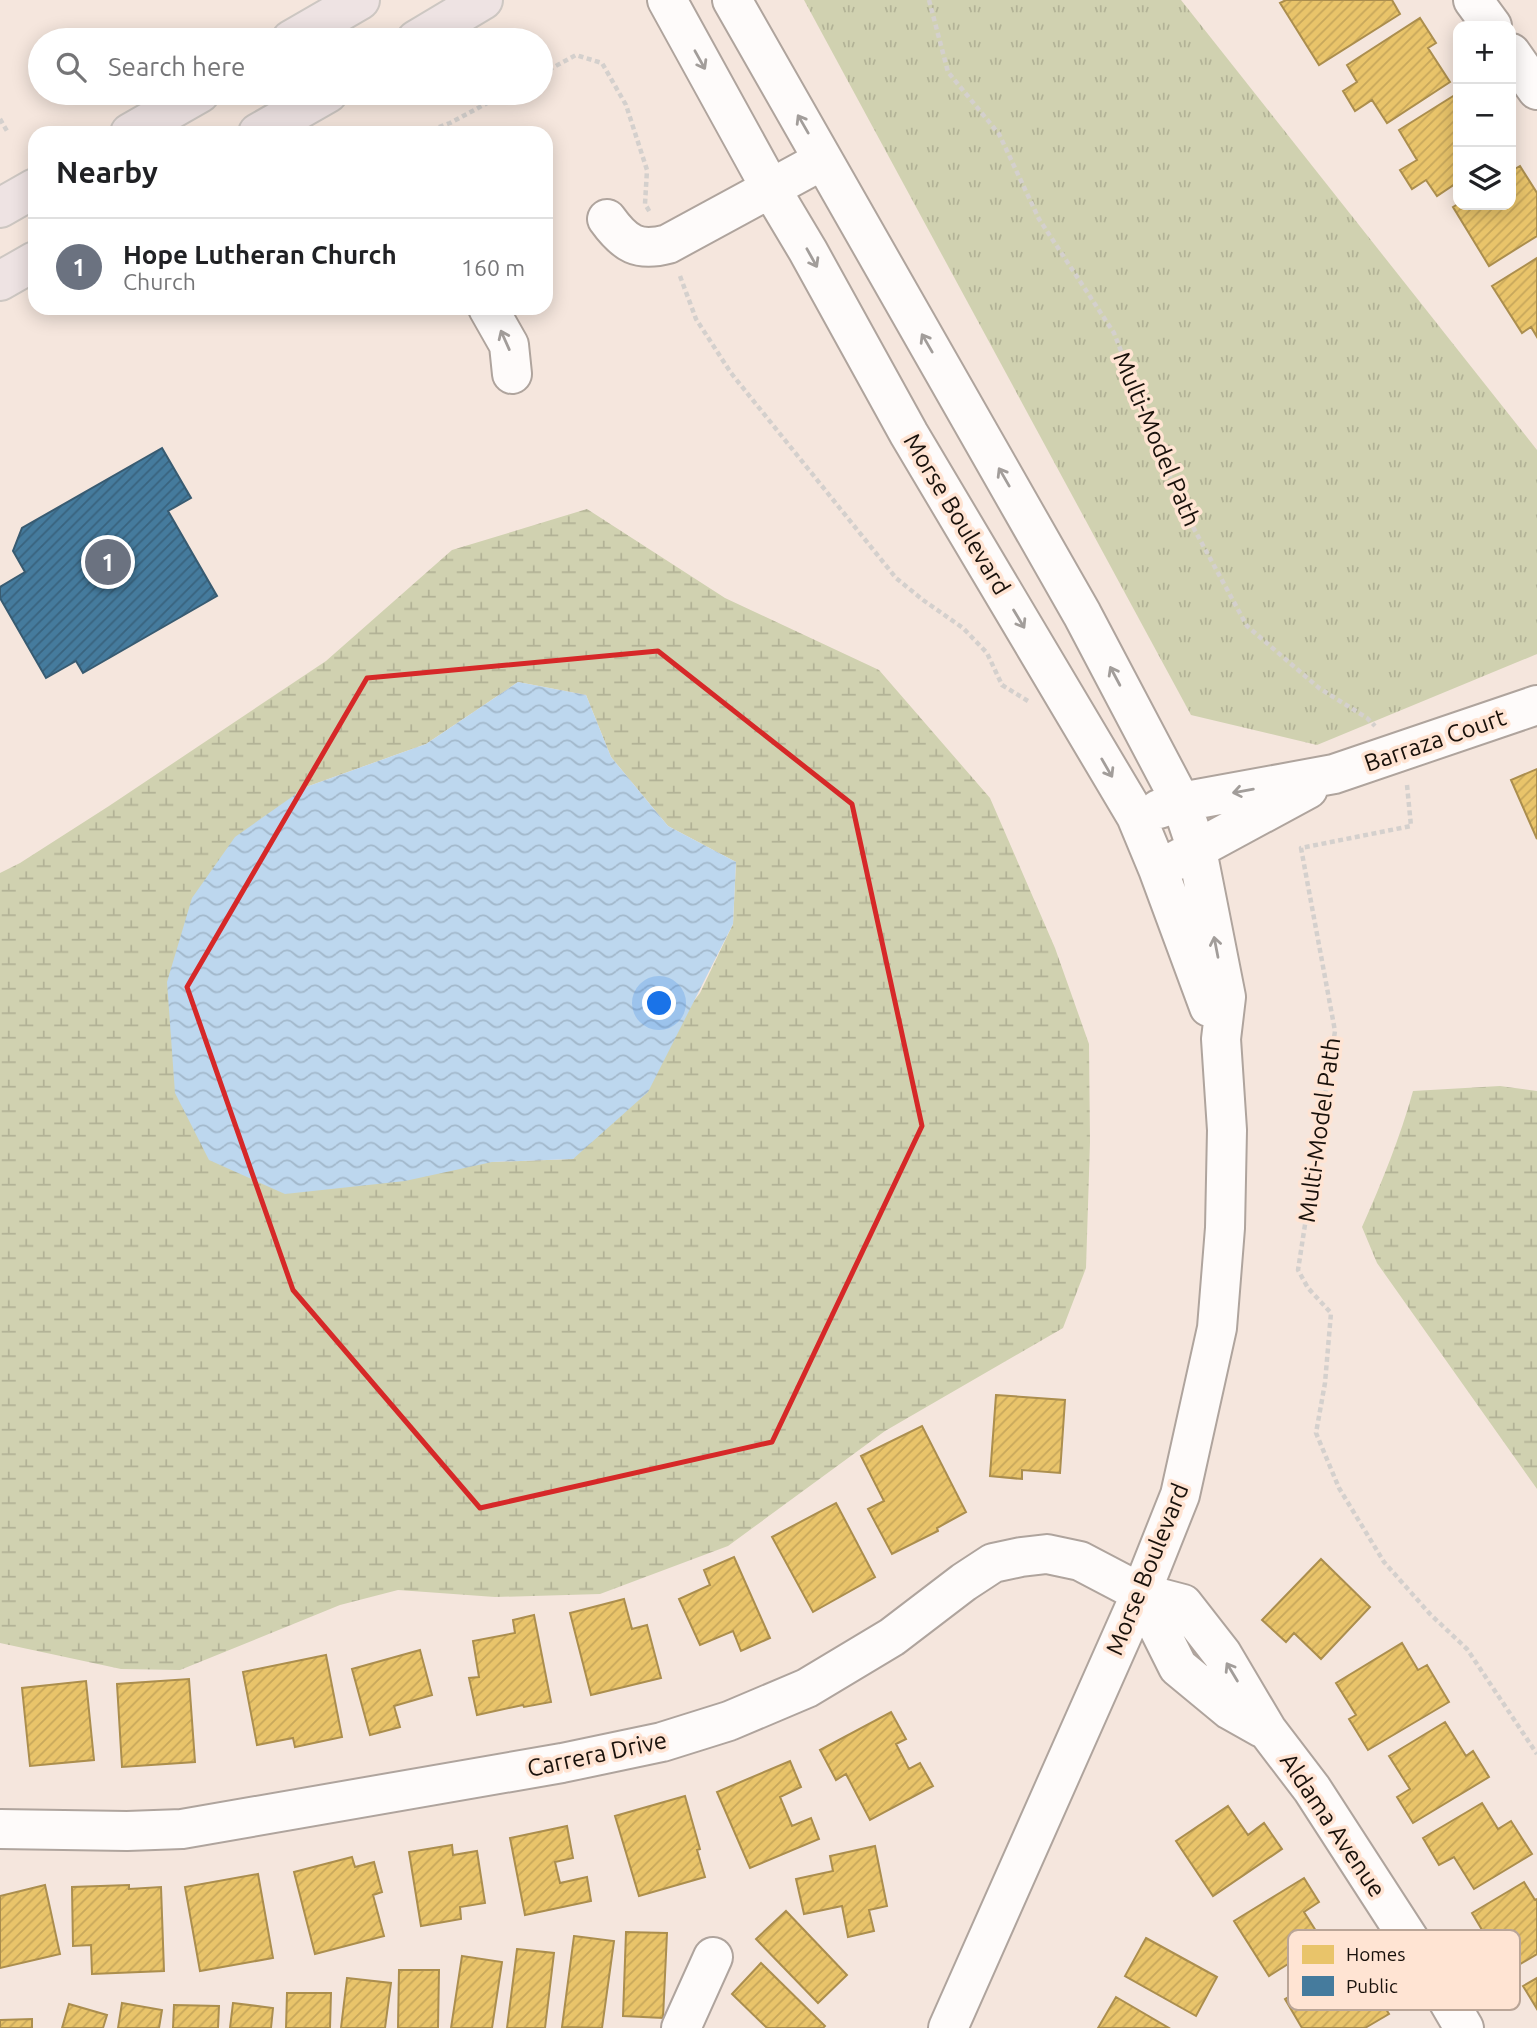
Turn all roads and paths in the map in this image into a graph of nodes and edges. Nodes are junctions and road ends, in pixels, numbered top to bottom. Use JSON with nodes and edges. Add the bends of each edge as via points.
{"nodes":[{"id":1,"x":360,"y":0,"type":"edge"},
{"id":2,"x":483,"y":0,"type":"edge"},
{"id":3,"x":667,"y":0,"type":"edge"},
{"id":4,"x":732,"y":0,"type":"edge"},
{"id":5,"x":929,"y":0,"type":"edge"},
{"id":6,"x":1473,"y":0,"type":"edge"},
{"id":7,"x":1488,"y":21,"type":"edge"},
{"id":8,"x":312,"y":28,"type":"edge"},
{"id":9,"x":436,"y":28,"type":"edge"},
{"id":10,"x":1516,"y":60,"type":"edge"},
{"id":11,"x":553,"y":68,"type":"edge"},
{"id":12,"x":1537,"y":90,"type":"edge"},
{"id":13,"x":179,"y":105,"type":"edge"},
{"id":14,"x":307,"y":105,"type":"edge"},
{"id":15,"x":484,"y":105,"type":"edge"},
{"id":16,"x":0,"y":119,"type":"edge"},
{"id":17,"x":142,"y":126,"type":"edge"},
{"id":18,"x":270,"y":126,"type":"edge"},
{"id":19,"x":442,"y":126,"type":"edge"},
{"id":20,"x":7,"y":131,"type":"dead end"},
{"id":21,"x":823,"y":160,"type":"junction"},
{"id":22,"x":771,"y":189,"type":"junction"},
{"id":23,"x":28,"y":192,"type":"edge"},
{"id":24,"x":0,"y":208,"type":"edge"},
{"id":25,"x":607,"y":219,"type":"dead end"},
{"id":26,"x":668,"y":244,"type":"junction"},
{"id":27,"x":28,"y":265,"type":"edge"},
{"id":28,"x":0,"y":281,"type":"edge"},
{"id":29,"x":492,"y":315,"type":"edge"},
{"id":30,"x":512,"y":374,"type":"dead end"},
{"id":31,"x":961,"y":403,"type":"junction"},
{"id":32,"x":909,"y":434,"type":"junction"},
{"id":33,"x":1537,"y":705,"type":"edge"},
{"id":34,"x":1073,"y":709,"type":"junction"},
{"id":35,"x":1403,"y":750,"type":"junction"},
{"id":36,"x":1334,"y":774,"type":"junction"},
{"id":37,"x":1181,"y":802,"type":"junction"},
{"id":38,"x":1136,"y":816,"type":"junction"},
{"id":39,"x":1197,"y":850,"type":"junction"},
{"id":40,"x":1158,"y":869,"type":"junction"},
{"id":41,"x":1221,"y":1039,"type":"junction"},
{"id":42,"x":1141,"y":1593,"type":"junction"},
{"id":43,"x":1537,"y":1754,"type":"edge"},
{"id":44,"x":0,"y":1829,"type":"edge"},
{"id":45,"x":1403,"y":1930,"type":"edge"},
{"id":46,"x":713,"y":1957,"type":"dead end"},
{"id":47,"x":1453,"y":2010,"type":"edge"},
{"id":48,"x":681,"y":2028,"type":"edge"},
{"id":49,"x":948,"y":2028,"type":"edge"},
{"id":50,"x":1464,"y":2028,"type":"edge"}],
"edges":[{"from":1,"to":8,"type":"main road"},
{"from":2,"to":9,"type":"main road"},
{"from":3,"to":22,"type":"street","name":"Morse Boulevard","one_way":true},
{"from":21,"to":4,"type":"street","name":"Morse Boulevard","one_way":true},
{"from":5,"to":35,"type":"path","name":"Multi-Model Path","via":[[948,72],[999,134],[1039,219],[1114,333],[1181,505],[1247,626],[1319,688],[1367,718]]},
{"from":6,"to":7,"type":"street"},
{"from":10,"to":12,"type":"street"},
{"from":11,"to":26,"type":"path","via":[[576,55],[602,63],[626,105],[647,170],[645,204]]},
{"from":13,"to":17,"type":"main road"},
{"from":14,"to":18,"type":"main road"},
{"from":15,"to":19,"type":"path"},
{"from":16,"to":20,"type":"path"},
{"from":21,"to":22,"type":"street"},
{"from":31,"to":21,"type":"street","name":"Morse Boulevard","one_way":true},
{"from":22,"to":26,"type":"street"},
{"from":22,"to":32,"type":"street","name":"Morse Boulevard","one_way":true},
{"from":23,"to":24,"type":"main road"},
{"from":25,"to":26,"type":"street","via":[[619,236],[633,245],[652,248]]},
{"from":26,"to":34,"type":"path","via":[[696,319],[732,373],[896,578],[963,628],[987,653],[1002,685],[1040,706]]},
{"from":27,"to":28,"type":"main road"},
{"from":30,"to":29,"type":"street","one_way":true,"via":[[509,345]]},
{"from":31,"to":32,"type":"street"},
{"from":37,"to":31,"type":"street","name":"Morse Boulevard","one_way":true,"via":[[1082,614]]},
{"from":32,"to":34,"type":"street","name":"Morse Boulevard","one_way":true},
{"from":33,"to":35,"type":"street","name":"Barraza Court"},
{"from":34,"to":38,"type":"street","name":"Morse Boulevard","one_way":true},
{"from":35,"to":36,"type":"street","name":"Barraza Court"},
{"from":35,"to":43,"type":"path","name":"Multi-Model Path","via":[[1411,826],[1301,848],[1335,1031],[1298,1270],[1331,1313],[1315,1433],[1339,1488],[1384,1562],[1467,1649]]},
{"from":36,"to":37,"type":"street","name":"Barraza Court","one_way":true},
{"from":36,"to":39,"type":"street","name":"Barraza Court"},
{"from":37,"to":38,"type":"street","name":"Barraza Court"},
{"from":37,"to":39,"type":"street","name":"Morse Boulevard"},
{"from":38,"to":40,"type":"street","name":"Morse Boulevard"},
{"from":39,"to":40,"type":"street","name":"Barraza Court"},
{"from":41,"to":39,"type":"street","name":"Morse Boulevard","one_way":true,"via":[[1226,997]]},
{"from":40,"to":41,"type":"street","name":"Morse Boulevard"},
{"from":41,"to":42,"type":"street","name":"Morse Boulevard","via":[[1227,1130],[1217,1328],[1180,1495]]},
{"from":42,"to":44,"type":"street","name":"Carrera Drive","via":[[1080,1561],[1047,1554],[1021,1557],[993,1563],[892,1637],[807,1688],[729,1721],[662,1742],[182,1829]]},
{"from":42,"to":45,"type":"street","name":"Aldama Avenue","via":[[1184,1604],[1222,1654],[1267,1730],[1312,1789]]},
{"from":42,"to":49,"type":"street","name":"Morse Boulevard"},
{"from":46,"to":48,"type":"street"},
{"from":47,"to":50,"type":"street","name":"Aldama Avenue"}]}
